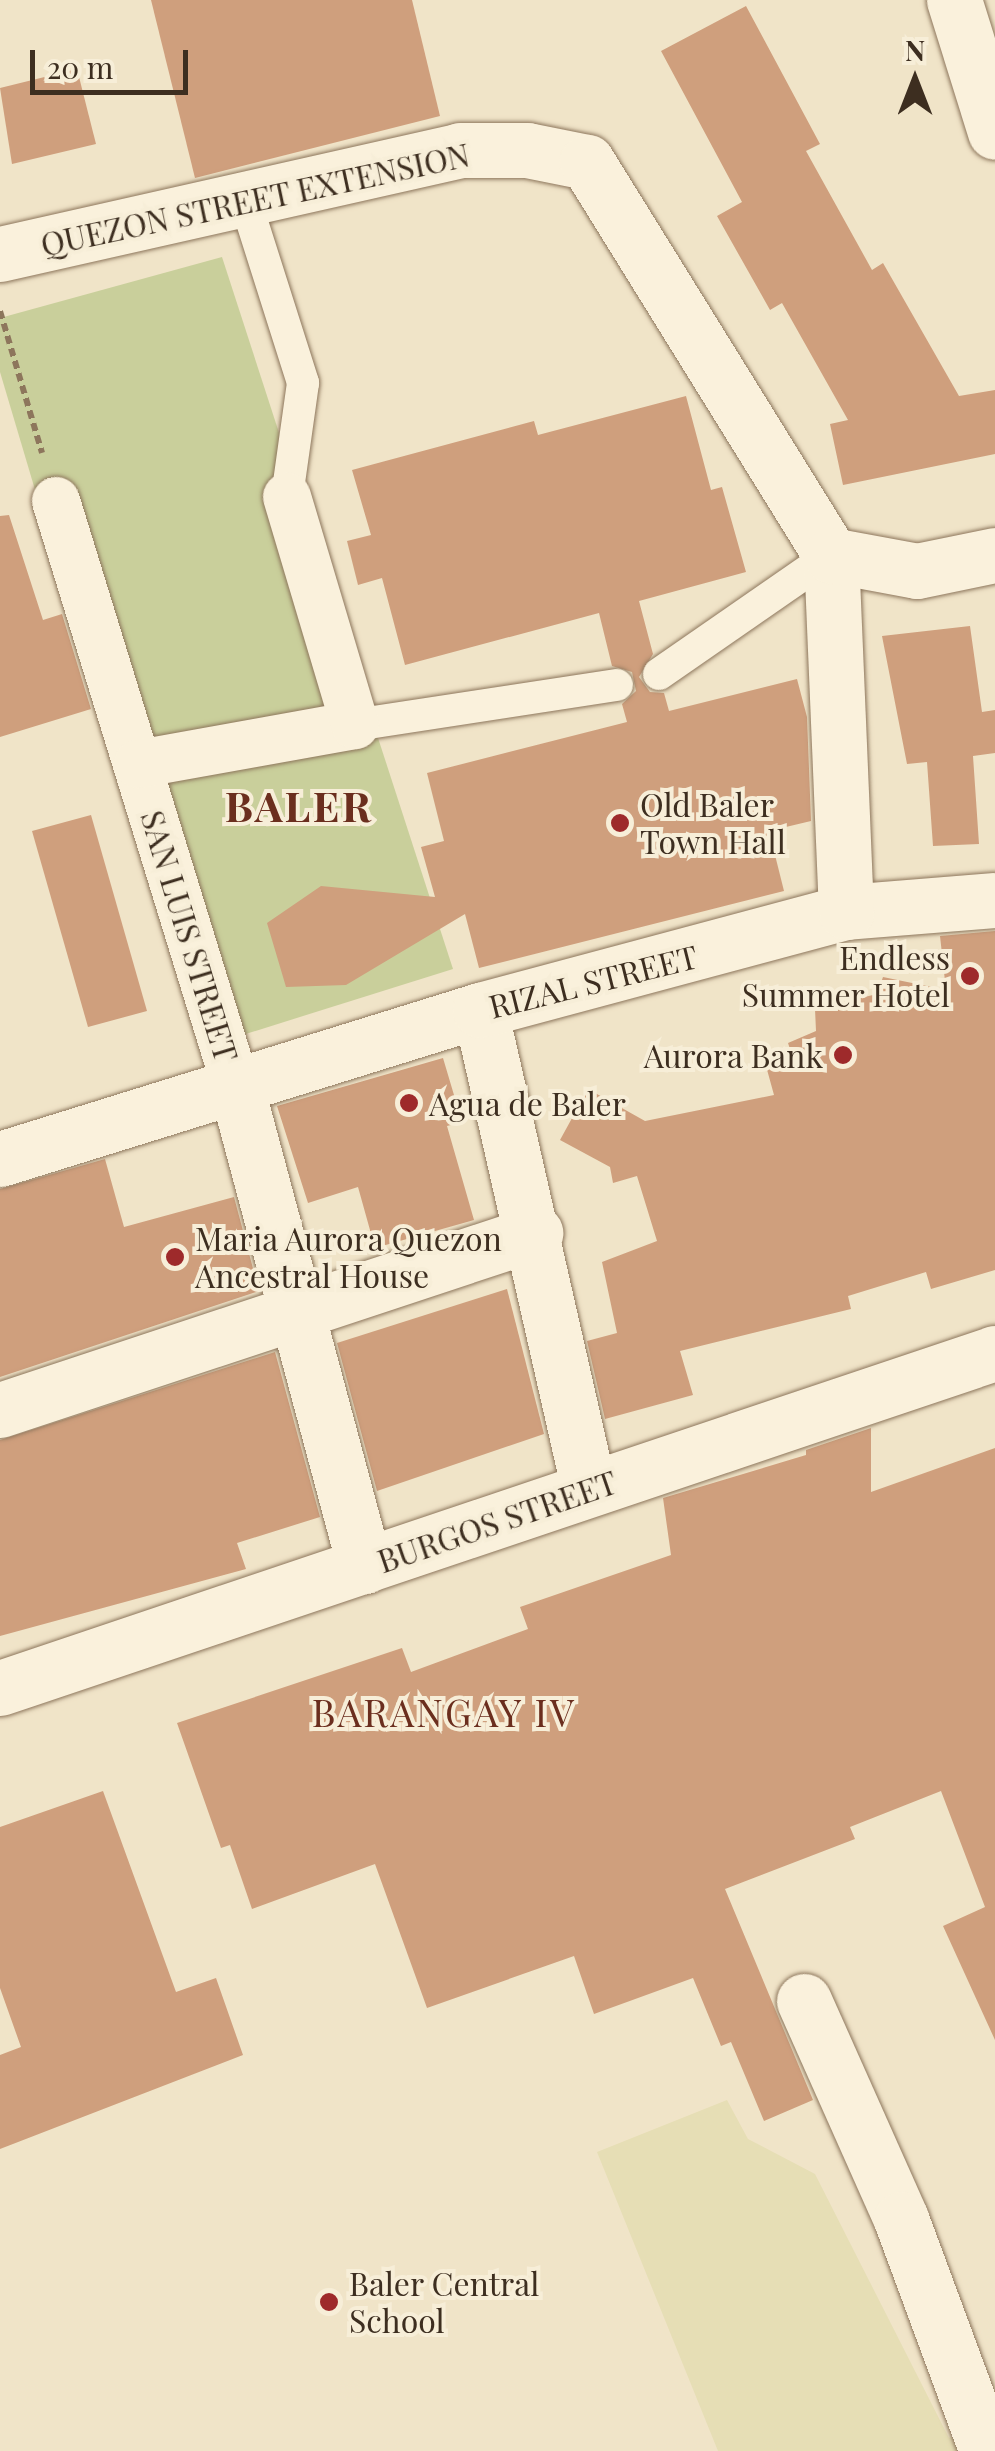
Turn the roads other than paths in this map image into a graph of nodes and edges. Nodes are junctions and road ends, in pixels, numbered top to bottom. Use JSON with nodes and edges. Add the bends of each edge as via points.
{"nodes":[{"id":1,"x":954,"y":0,"type":"edge"},
{"id":2,"x":995,"y":132,"type":"edge"},
{"id":3,"x":246,"y":203,"type":"junction"},
{"id":4,"x":0,"y":254,"type":"edge"},
{"id":5,"x":287,"y":497,"type":"joint"},
{"id":6,"x":56,"y":500,"type":"road end"},
{"id":7,"x":831,"y":555,"type":"junction"},
{"id":8,"x":995,"y":555,"type":"edge"},
{"id":9,"x":659,"y":674,"type":"dead end"},
{"id":10,"x":617,"y":685,"type":"dead end"},
{"id":11,"x":355,"y":724,"type":"junction"},
{"id":12,"x":138,"y":764,"type":"junction"},
{"id":13,"x":995,"y":900,"type":"edge"},
{"id":14,"x":846,"y":912,"type":"junction"},
{"id":15,"x":480,"y":1010,"type":"junction"},
{"id":16,"x":236,"y":1086,"type":"junction"},
{"id":17,"x":0,"y":1159,"type":"edge"},
{"id":18,"x":535,"y":1233,"type":"junction"},
{"id":19,"x":297,"y":1312,"type":"junction"},
{"id":20,"x":995,"y":1354,"type":"edge"},
{"id":21,"x":0,"y":1410,"type":"edge"},
{"id":22,"x":589,"y":1490,"type":"junction"},
{"id":23,"x":365,"y":1566,"type":"junction"},
{"id":24,"x":0,"y":1688,"type":"edge"},
{"id":25,"x":804,"y":2000,"type":"dead end"},
{"id":26,"x":987,"y":2451,"type":"edge"}],
"edges":[{"from":1,"to":2,"type":"street"},
{"from":3,"to":4,"type":"street","name":"QUEZON STREET EXTENSION"},
{"from":3,"to":5,"type":"lane","via":[[303,383]]},
{"from":3,"to":7,"type":"street","name":"QUEZON STREET EXTENSION","via":[[460,150],[526,150],[587,162]]},
{"from":5,"to":11,"type":"street"},
{"from":6,"to":12,"type":"street","name":"SAN LUIS STREET"},
{"from":7,"to":8,"type":"street","via":[[917,572]]},
{"from":7,"to":9,"type":"lane"},
{"from":7,"to":14,"type":"street"},
{"from":10,"to":11,"type":"lane"},
{"from":11,"to":12,"type":"street"},
{"from":12,"to":16,"type":"street","name":"SAN LUIS STREET"},
{"from":13,"to":14,"type":"street","name":"RIZAL STREET"},
{"from":14,"to":15,"type":"street","name":"RIZAL STREET"},
{"from":15,"to":16,"type":"street","name":"RIZAL STREET"},
{"from":15,"to":18,"type":"street"},
{"from":16,"to":17,"type":"street","name":"RIZAL STREET"},
{"from":16,"to":19,"type":"street","name":"SAN LUIS STREET"},
{"from":18,"to":19,"type":"street"},
{"from":18,"to":22,"type":"street"},
{"from":19,"to":21,"type":"street"},
{"from":19,"to":23,"type":"street","name":"SAN LUIS STREET"},
{"from":20,"to":22,"type":"street","name":"BURGOS STREET"},
{"from":22,"to":23,"type":"street","name":"BURGOS STREET"},
{"from":23,"to":24,"type":"street","name":"BURGOS STREET"},
{"from":25,"to":26,"type":"street","via":[[901,2220]]}]}
